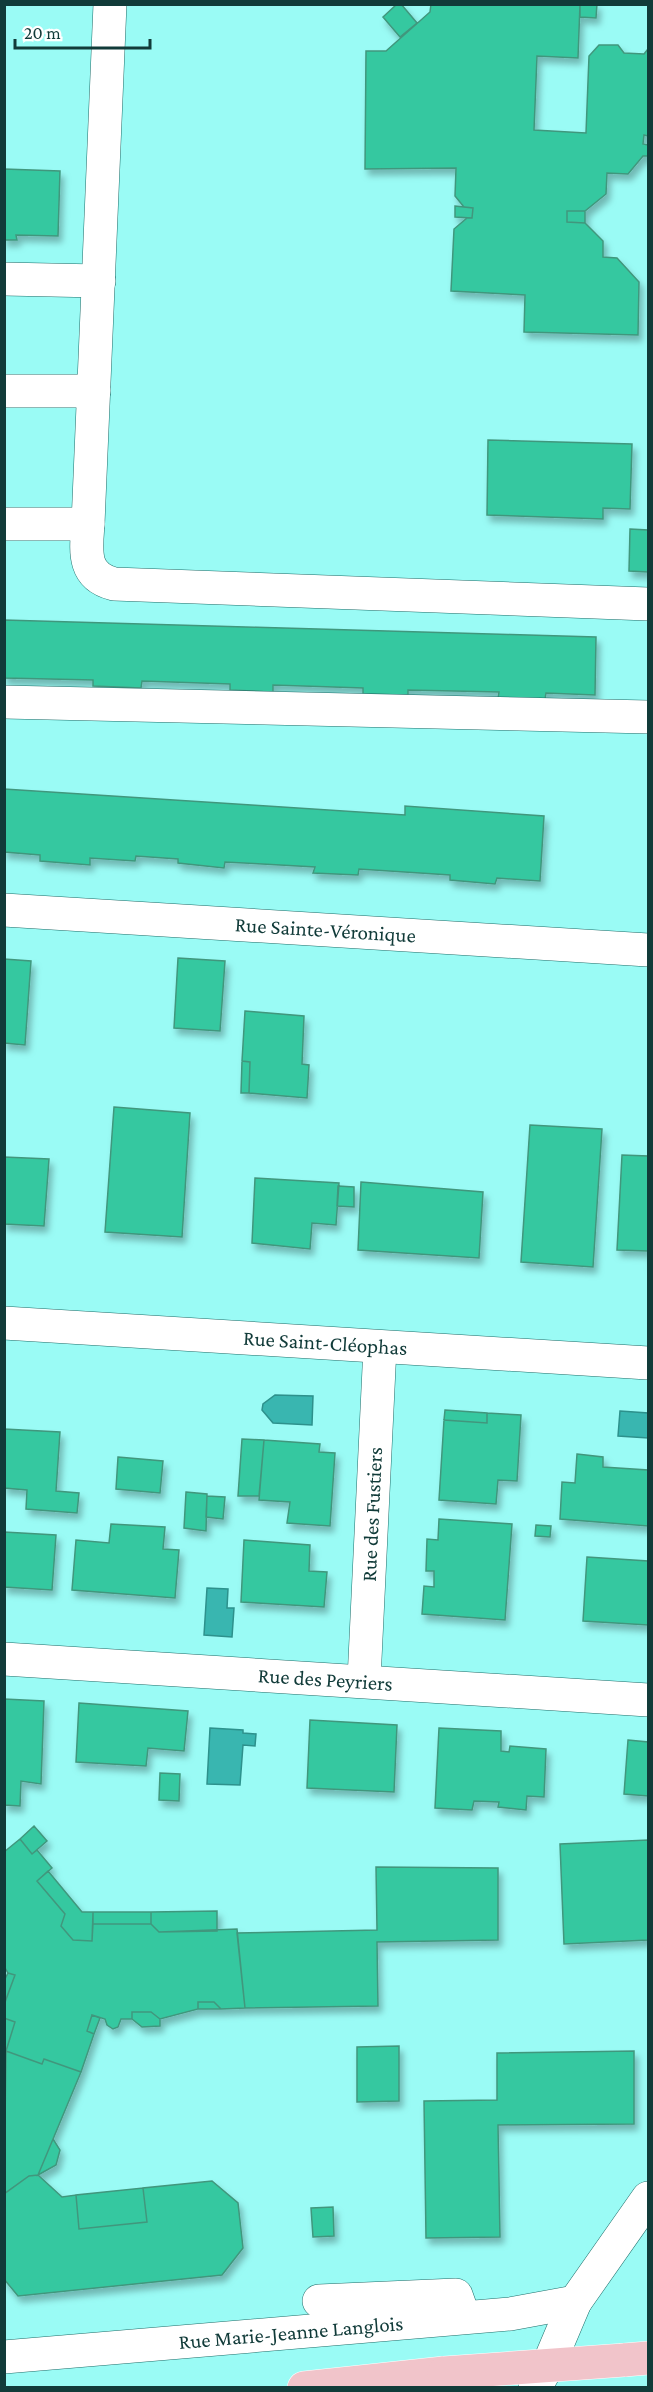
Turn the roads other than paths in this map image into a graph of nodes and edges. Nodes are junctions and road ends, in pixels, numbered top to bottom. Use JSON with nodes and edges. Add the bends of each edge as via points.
{"nodes":[{"id":1,"x":110,"y":4,"type":"edge"},
{"id":2,"x":4,"y":279,"type":"edge"},
{"id":3,"x":99,"y":281,"type":"junction"},
{"id":4,"x":4,"y":391,"type":"edge"},
{"id":5,"x":94,"y":391,"type":"junction"},
{"id":6,"x":4,"y":524,"type":"edge"},
{"id":7,"x":88,"y":524,"type":"junction"},
{"id":8,"x":648,"y":604,"type":"edge"},
{"id":9,"x":4,"y":702,"type":"edge"},
{"id":10,"x":648,"y":717,"type":"edge"},
{"id":11,"x":4,"y":910,"type":"edge"},
{"id":12,"x":648,"y":950,"type":"edge"},
{"id":13,"x":4,"y":1323,"type":"edge"},
{"id":14,"x":380,"y":1347,"type":"junction"},
{"id":15,"x":648,"y":1363,"type":"edge"},
{"id":16,"x":4,"y":1659,"type":"edge"},
{"id":17,"x":364,"y":1680,"type":"junction"},
{"id":18,"x":648,"y":1700,"type":"edge"},
{"id":19,"x":648,"y":2198,"type":"edge"},
{"id":20,"x":319,"y":2301,"type":"dead end"},
{"id":21,"x":575,"y":2302,"type":"junction"},
{"id":22,"x":464,"y":2316,"type":"junction"},
{"id":23,"x":4,"y":2357,"type":"edge"},
{"id":24,"x":636,"y":2359,"type":"edge"},
{"id":25,"x":304,"y":2388,"type":"edge"},
{"id":26,"x":535,"y":2388,"type":"edge"}],
"edges":[{"from":1,"to":3,"type":"street"},
{"from":2,"to":3,"type":"street"},
{"from":3,"to":5,"type":"street"},
{"from":4,"to":5,"type":"street"},
{"from":5,"to":7,"type":"street"},
{"from":6,"to":7,"type":"street"},
{"from":7,"to":8,"type":"street","via":[[88,567],[114,584]]},
{"from":9,"to":10,"type":"street"},
{"from":11,"to":12,"type":"street","name":"Rue Sainte-Véronique"},
{"from":13,"to":14,"type":"street","name":"Rue Saint-Cléophas"},
{"from":14,"to":15,"type":"street","name":"Rue Saint-Cléophas"},
{"from":14,"to":17,"type":"street","name":"Rue des Fustiers"},
{"from":16,"to":17,"type":"street","name":"Rue des Peyriers"},
{"from":17,"to":18,"type":"street","name":"Rue des Peyriers"},
{"from":19,"to":21,"type":"street"},
{"from":20,"to":22,"type":"street","via":[[456,2295]]},
{"from":21,"to":22,"type":"street","name":"Rue Marie-Jeanne Langlois","via":[[510,2314]]},
{"from":21,"to":26,"type":"street"},
{"from":22,"to":23,"type":"street","name":"Rue Marie-Jeanne Langlois"},
{"from":24,"to":25,"type":"main road","bridge":true}]}
